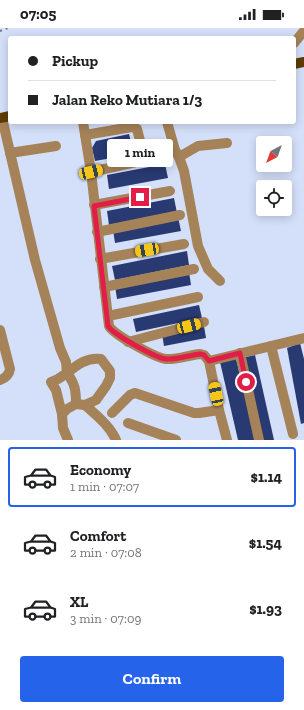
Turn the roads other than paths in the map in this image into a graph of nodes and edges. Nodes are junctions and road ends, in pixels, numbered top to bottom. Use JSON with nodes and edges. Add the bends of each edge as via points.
{"nodes":[{"id":1,"x":304,"y":31,"type":"edge"},
{"id":2,"x":296,"y":40,"type":"edge"},
{"id":3,"x":4,"y":117,"type":"edge"},
{"id":4,"x":82,"y":124,"type":"edge"},
{"id":5,"x":168,"y":124,"type":"edge"},
{"id":6,"x":85,"y":135,"type":"junction"},
{"id":7,"x":227,"y":143,"type":"dead end"},
{"id":8,"x":56,"y":146,"type":"dead end"},
{"id":9,"x":10,"y":153,"type":"junction"},
{"id":10,"x":179,"y":157,"type":"junction"},
{"id":11,"x":91,"y":172,"type":"junction"},
{"id":12,"x":170,"y":191,"type":"dead end"},
{"id":13,"x":94,"y":206,"type":"junction"},
{"id":14,"x":180,"y":215,"type":"dead end"},
{"id":15,"x":97,"y":232,"type":"junction"},
{"id":16,"x":184,"y":244,"type":"dead end"},
{"id":17,"x":100,"y":259,"type":"junction"},
{"id":18,"x":194,"y":269,"type":"dead end"},
{"id":19,"x":220,"y":281,"type":"dead end"},
{"id":20,"x":104,"y":287,"type":"junction"},
{"id":21,"x":198,"y":297,"type":"dead end"},
{"id":22,"x":108,"y":316,"type":"junction"},
{"id":23,"x":204,"y":322,"type":"dead end"},
{"id":24,"x":0,"y":330,"type":"edge"},
{"id":25,"x":303,"y":340,"type":"edge"},
{"id":26,"x":128,"y":342,"type":"junction"},
{"id":27,"x":271,"y":346,"type":"junction"},
{"id":28,"x":240,"y":353,"type":"junction"},
{"id":29,"x":209,"y":361,"type":"junction"},
{"id":30,"x":67,"y":373,"type":"junction"},
{"id":31,"x":0,"y":380,"type":"edge"},
{"id":32,"x":81,"y":404,"type":"junction"},
{"id":33,"x":219,"y":410,"type":"junction"},
{"id":34,"x":112,"y":413,"type":"dead end"},
{"id":35,"x":62,"y":414,"type":"junction"},
{"id":36,"x":128,"y":423,"type":"dead end"},
{"id":37,"x":292,"y":434,"type":"dead end"},
{"id":38,"x":68,"y":440,"type":"edge"},
{"id":39,"x":116,"y":440,"type":"edge"},
{"id":40,"x":176,"y":440,"type":"edge"},
{"id":41,"x":227,"y":440,"type":"edge"},
{"id":42,"x":259,"y":440,"type":"edge"}],
"edges":[{"from":1,"to":2,"type":"street"},
{"from":3,"to":9,"type":"street"},
{"from":4,"to":6,"type":"street"},
{"from":5,"to":10,"type":"street"},
{"from":6,"to":11,"type":"street"},
{"from":6,"to":11,"type":"street","via":[[132,127],[137,129],[145,160]]},
{"from":7,"to":10,"type":"street","via":[[198,146]]},
{"from":8,"to":9,"type":"street"},
{"from":9,"to":30,"type":"street","via":[[35,260],[66,362]]},
{"from":10,"to":19,"type":"street","via":[[198,246],[208,269]]},
{"from":11,"to":13,"type":"street"},
{"from":12,"to":13,"type":"street"},
{"from":13,"to":15,"type":"street"},
{"from":14,"to":15,"type":"street"},
{"from":15,"to":17,"type":"street"},
{"from":16,"to":17,"type":"street"},
{"from":17,"to":20,"type":"street"},
{"from":18,"to":20,"type":"street"},
{"from":20,"to":22,"type":"street"},
{"from":21,"to":22,"type":"street"},
{"from":22,"to":26,"type":"street","via":[[108,326],[111,330]]},
{"from":23,"to":26,"type":"street"},
{"from":24,"to":31,"type":"street","via":[[10,369],[9,374]]},
{"from":25,"to":27,"type":"street"},
{"from":26,"to":29,"type":"street","via":[[165,359],[200,354]]},
{"from":27,"to":28,"type":"street"},
{"from":27,"to":37,"type":"street"},
{"from":28,"to":29,"type":"street"},
{"from":28,"to":42,"type":"street"},
{"from":29,"to":33,"type":"street"},
{"from":30,"to":32,"type":"street","via":[[73,381]]},
{"from":30,"to":32,"type":"street","via":[[86,360],[94,358],[101,359],[110,371],[110,378],[96,400]]},
{"from":30,"to":35,"type":"street","via":[[50,382],[56,390]]},
{"from":32,"to":35,"type":"street","via":[[67,409]]},
{"from":32,"to":39,"type":"street","via":[[99,417]]},
{"from":33,"to":34,"type":"street","via":[[194,413],[135,392]]},
{"from":33,"to":41,"type":"street"},
{"from":35,"to":38,"type":"street","via":[[63,428]]},
{"from":36,"to":40,"type":"street"}]}
